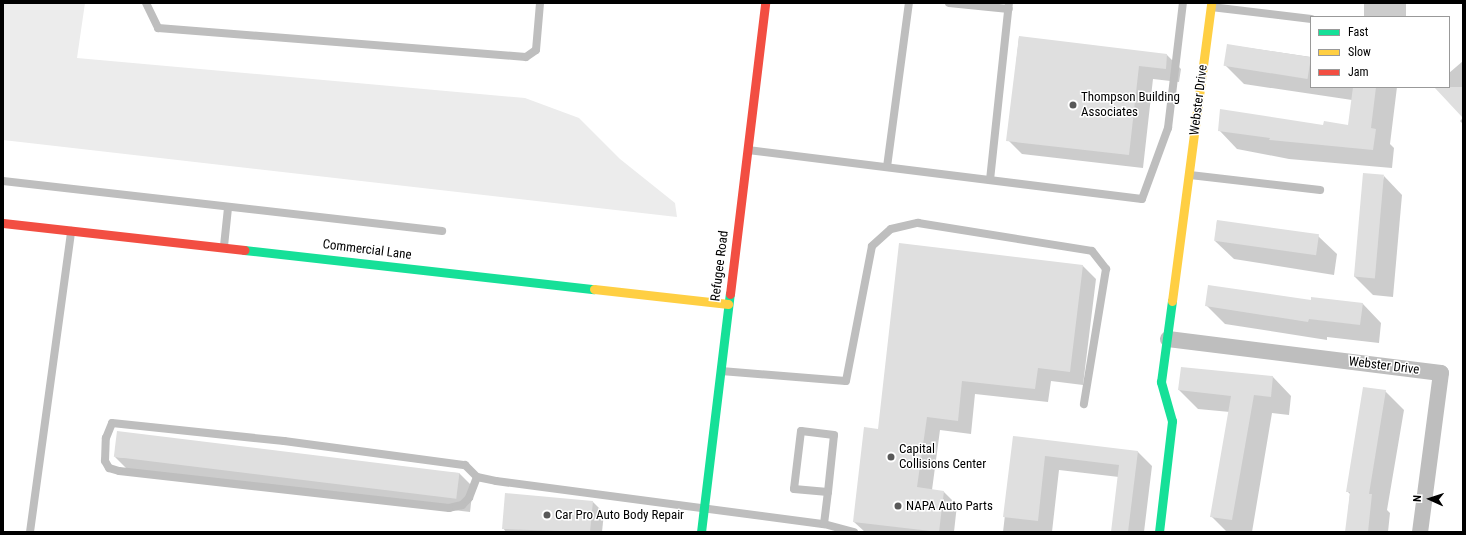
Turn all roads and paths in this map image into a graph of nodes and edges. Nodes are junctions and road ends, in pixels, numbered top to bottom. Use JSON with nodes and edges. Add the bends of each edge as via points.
{"nodes":[{"id":1,"x":146,"y":3,"type":"edge"},
{"id":2,"x":540,"y":3,"type":"edge"},
{"id":3,"x":766,"y":3,"type":"edge"},
{"id":4,"x":909,"y":3,"type":"edge"},
{"id":5,"x":949,"y":3,"type":"edge"},
{"id":6,"x":1183,"y":3,"type":"edge"},
{"id":7,"x":1210,"y":5,"type":"edge"},
{"id":8,"x":1009,"y":6,"type":"edge"},
{"id":9,"x":1310,"y":19,"type":"edge"},
{"id":10,"x":747,"y":149,"type":"junction"},
{"id":11,"x":887,"y":167,"type":"junction"},
{"id":12,"x":1189,"y":175,"type":"junction"},
{"id":13,"x":990,"y":180,"type":"junction"},
{"id":14,"x":3,"y":181,"type":"edge"},
{"id":15,"x":1320,"y":190,"type":"dead end"},
{"id":16,"x":228,"y":207,"type":"junction"},
{"id":17,"x":3,"y":223,"type":"edge"},
{"id":18,"x":71,"y":230,"type":"junction"},
{"id":19,"x":442,"y":231,"type":"dead end"},
{"id":20,"x":224,"y":247,"type":"junction"},
{"id":21,"x":728,"y":304,"type":"junction"},
{"id":22,"x":1168,"y":339,"type":"junction"},
{"id":23,"x":720,"y":371,"type":"junction"},
{"id":24,"x":1084,"y":404,"type":"dead end"},
{"id":25,"x":477,"y":477,"type":"junction"},
{"id":26,"x":828,"y":492,"type":"junction"},
{"id":27,"x":703,"y":510,"type":"junction"},
{"id":28,"x":824,"y":524,"type":"junction"},
{"id":29,"x":30,"y":532,"type":"edge"},
{"id":30,"x":701,"y":532,"type":"edge"},
{"id":31,"x":854,"y":532,"type":"edge"},
{"id":32,"x":1159,"y":532,"type":"edge"},
{"id":33,"x":1420,"y":532,"type":"edge"}],
"edges":[{"from":1,"to":2,"type":"lane","via":[[158,28],[526,57],[536,50]]},
{"from":3,"to":10,"type":"street","name":"Refugee Road"},
{"from":4,"to":11,"type":"lane"},
{"from":5,"to":8,"type":"lane"},
{"from":6,"to":13,"type":"lane","via":[[1168,128],[1142,198]]},
{"from":7,"to":9,"type":"lane"},
{"from":7,"to":12,"type":"street","name":"Webster Drive"},
{"from":8,"to":13,"type":"lane"},
{"from":10,"to":11,"type":"lane"},
{"from":10,"to":21,"type":"street","name":"Refugee Road"},
{"from":11,"to":13,"type":"lane"},
{"from":12,"to":15,"type":"lane"},
{"from":12,"to":22,"type":"street","name":"Webster Drive"},
{"from":14,"to":16,"type":"lane"},
{"from":16,"to":19,"type":"lane"},
{"from":16,"to":20,"type":"lane"},
{"from":17,"to":18,"type":"street","name":"Commercial Lane"},
{"from":18,"to":20,"type":"street","name":"Commercial Lane"},
{"from":18,"to":29,"type":"lane"},
{"from":20,"to":21,"type":"street","name":"Commercial Lane"},
{"from":21,"to":23,"type":"street","name":"Refugee Road"},
{"from":22,"to":32,"type":"street","name":"Webster Drive","via":[[1161,382],[1172,421]]},
{"from":22,"to":33,"type":"street","name":"Webster Drive","via":[[1441,373]]},
{"from":23,"to":24,"type":"lane","via":[[846,381],[872,246],[891,229],[918,223],[1092,251],[1106,269]]},
{"from":23,"to":27,"type":"street","name":"Refugee Road"},
{"from":25,"to":25,"type":"lane","via":[[465,465],[128,424],[112,423],[106,438],[105,461],[109,468],[119,471],[448,508],[462,505],[469,498]]},
{"from":25,"to":27,"type":"lane"},
{"from":26,"to":26,"type":"lane","via":[[834,435],[801,430],[794,489]]},
{"from":26,"to":28,"type":"lane"},
{"from":27,"to":28,"type":"lane"},
{"from":27,"to":30,"type":"street","name":"Refugee Road"},
{"from":28,"to":31,"type":"lane"}]}
